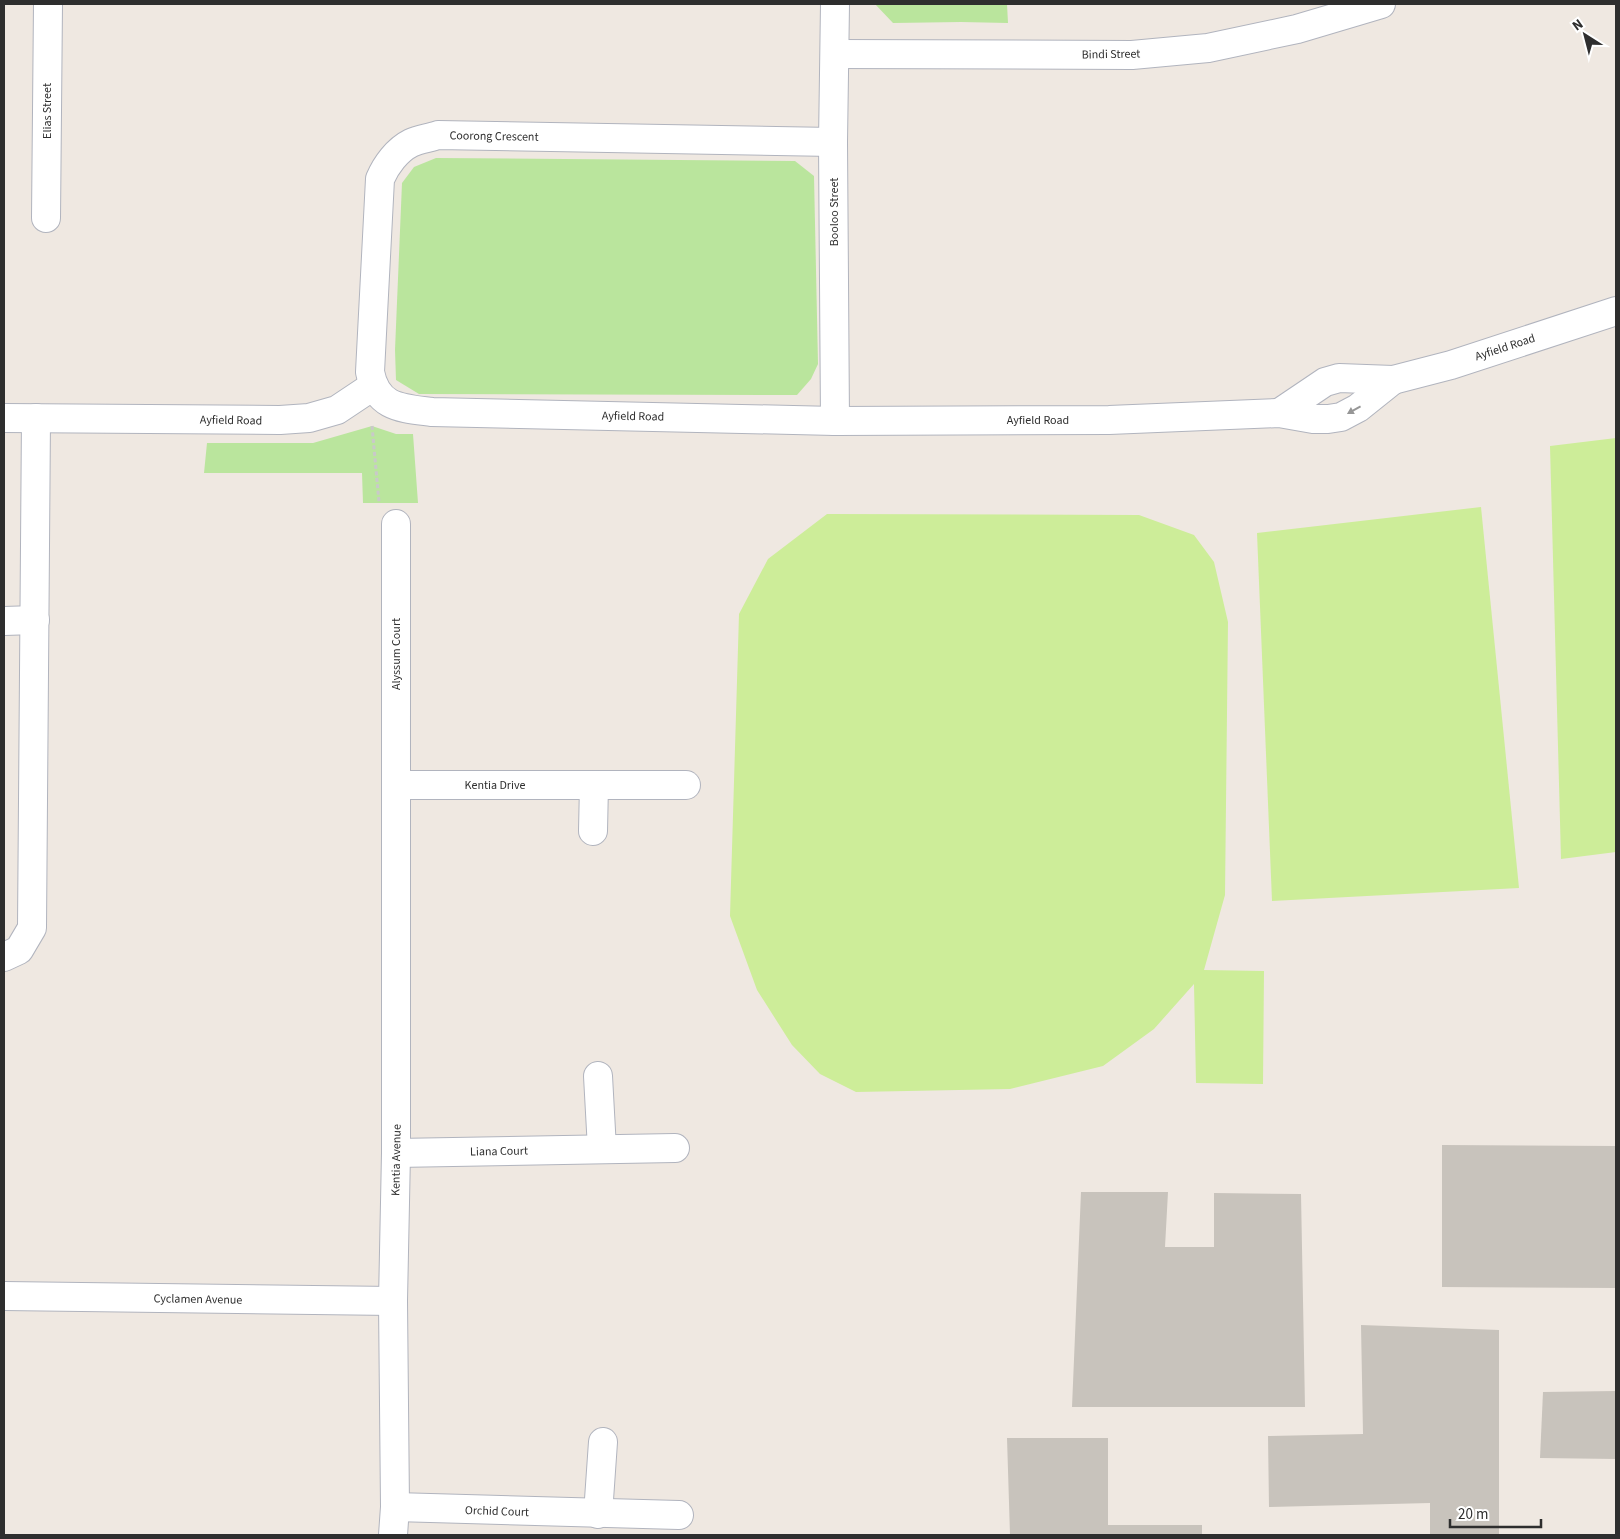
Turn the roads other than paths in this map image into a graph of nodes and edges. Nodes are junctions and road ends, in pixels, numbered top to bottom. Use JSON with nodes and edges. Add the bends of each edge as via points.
{"nodes":[{"id":1,"x":48,"y":4,"type":"edge"},
{"id":2,"x":835,"y":4,"type":"edge"},
{"id":3,"x":1381,"y":4,"type":"edge"},
{"id":4,"x":835,"y":54,"type":"junction"},
{"id":5,"x":833,"y":142,"type":"junction"},
{"id":6,"x":46,"y":218,"type":"dead end"},
{"id":7,"x":1616,"y":311,"type":"edge"},
{"id":8,"x":1393,"y":380,"type":"junction"},
{"id":9,"x":373,"y":386,"type":"junction"},
{"id":10,"x":1279,"y":413,"type":"junction"},
{"id":11,"x":4,"y":418,"type":"edge"},
{"id":12,"x":36,"y":418,"type":"junction"},
{"id":13,"x":835,"y":421,"type":"junction"},
{"id":14,"x":396,"y":524,"type":"road end"},
{"id":15,"x":35,"y":620,"type":"junction"},
{"id":16,"x":4,"y":621,"type":"edge"},
{"id":17,"x":396,"y":784,"type":"junction"},
{"id":18,"x":594,"y":785,"type":"junction"},
{"id":19,"x":686,"y":785,"type":"dead end"},
{"id":20,"x":593,"y":831,"type":"dead end"},
{"id":21,"x":4,"y":958,"type":"edge"},
{"id":22,"x":598,"y":1076,"type":"dead end"},
{"id":23,"x":675,"y":1148,"type":"dead end"},
{"id":24,"x":602,"y":1149,"type":"junction"},
{"id":25,"x":396,"y":1153,"type":"junction"},
{"id":26,"x":4,"y":1296,"type":"edge"},
{"id":27,"x":393,"y":1301,"type":"junction"},
{"id":28,"x":603,"y":1442,"type":"dead end"},
{"id":29,"x":395,"y":1507,"type":"junction"},
{"id":30,"x":598,"y":1514,"type":"junction"},
{"id":31,"x":679,"y":1515,"type":"dead end"},
{"id":32,"x":393,"y":1535,"type":"edge"}],
"edges":[{"from":1,"to":6,"type":"street","name":"Elias Street"},
{"from":2,"to":4,"type":"street","name":"Booloo Street"},
{"from":3,"to":4,"type":"street","name":"Bindi Street","via":[[1297,29],[1189,50],[1132,55]]},
{"from":4,"to":5,"type":"street","name":"Booloo Street"},
{"from":5,"to":9,"type":"street","name":"Coorong Crescent","via":[[438,135],[411,143],[385,167],[380,179],[370,372]]},
{"from":5,"to":13,"type":"street","name":"Booloo Street"},
{"from":7,"to":8,"type":"street","name":"Ayfield Road","via":[[1451,365]]},
{"from":8,"to":10,"type":"street","name":"Ayfield Road","via":[[1339,378],[1325,382]]},
{"from":8,"to":10,"type":"street","name":"Ayfield Road","one_way":true,"via":[[1358,408],[1341,417],[1328,419]]},
{"from":9,"to":12,"type":"street","name":"Ayfield Road","via":[[337,410],[309,418]]},
{"from":9,"to":13,"type":"street","name":"Ayfield Road","via":[[387,402],[404,409],[432,412]]},
{"from":10,"to":13,"type":"street","name":"Ayfield Road","via":[[1109,420]]},
{"from":11,"to":12,"type":"street","name":"Ayfield Road"},
{"from":12,"to":15,"type":"street"},
{"from":14,"to":17,"type":"street","name":"Alyssum Court"},
{"from":15,"to":16,"type":"street"},
{"from":15,"to":21,"type":"street","via":[[32,928],[19,950]]},
{"from":17,"to":18,"type":"street","name":"Kentia Drive"},
{"from":17,"to":25,"type":"street","name":"Kentia Avenue"},
{"from":18,"to":19,"type":"street","name":"Kentia Drive"},
{"from":18,"to":20,"type":"street"},
{"from":22,"to":24,"type":"street"},
{"from":23,"to":24,"type":"street","name":"Liana Court"},
{"from":24,"to":25,"type":"street","name":"Liana Court"},
{"from":25,"to":27,"type":"street","name":"Kentia Avenue"},
{"from":26,"to":27,"type":"street","name":"Cyclamen Avenue"},
{"from":27,"to":29,"type":"street","name":"Kentia Avenue"},
{"from":28,"to":30,"type":"street"},
{"from":29,"to":30,"type":"street","name":"Orchid Court"},
{"from":29,"to":32,"type":"street","name":"Kentia Avenue"},
{"from":30,"to":31,"type":"street","name":"Orchid Court"}]}
